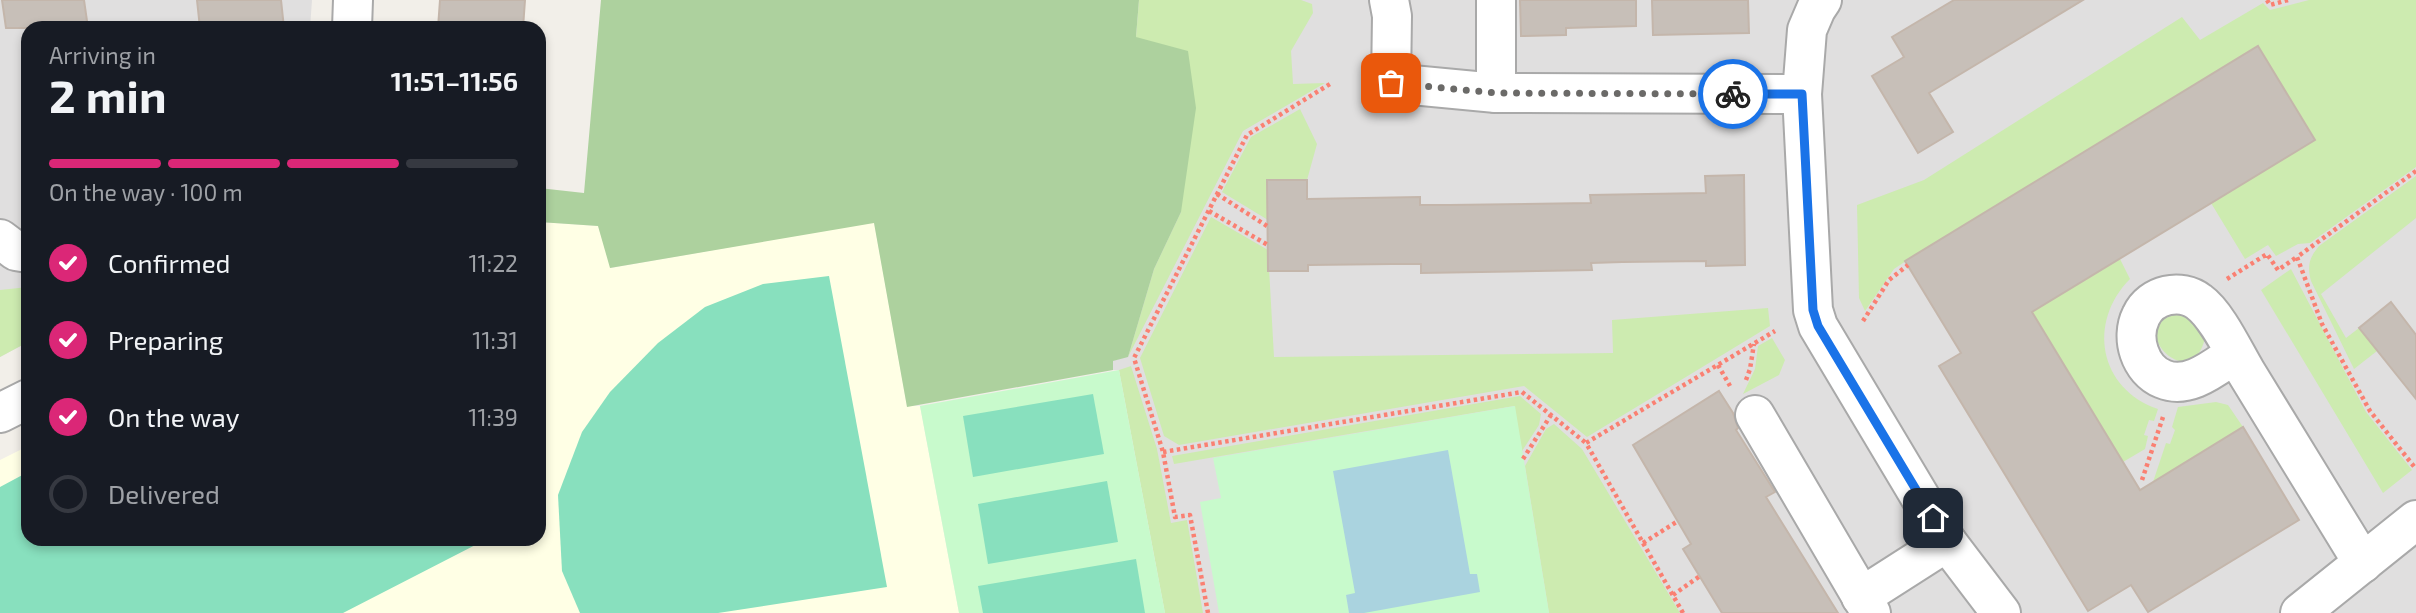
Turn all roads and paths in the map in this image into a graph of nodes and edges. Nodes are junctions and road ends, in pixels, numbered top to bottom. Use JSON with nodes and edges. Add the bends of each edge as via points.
{"nodes":[{"id":1,"x":353,"y":0,"type":"edge"},
{"id":2,"x":1389,"y":0,"type":"edge"},
{"id":3,"x":1496,"y":0,"type":"edge"},
{"id":4,"x":2267,"y":0,"type":"edge"},
{"id":5,"x":2288,"y":0,"type":"edge"},
{"id":6,"x":1813,"y":3,"type":"edge"},
{"id":7,"x":352,"y":21,"type":"edge"},
{"id":8,"x":1330,"y":85,"type":"dead end"},
{"id":9,"x":1496,"y":93,"type":"junction"},
{"id":10,"x":1802,"y":94,"type":"junction"},
{"id":11,"x":2416,"y":171,"type":"edge"},
{"id":12,"x":1217,"y":194,"type":"junction"},
{"id":13,"x":1209,"y":211,"type":"junction"},
{"id":14,"x":1267,"y":226,"type":"dead end"},
{"id":15,"x":0,"y":239,"type":"edge"},
{"id":16,"x":1268,"y":245,"type":"dead end"},
{"id":17,"x":21,"y":252,"type":"edge"},
{"id":18,"x":1908,"y":265,"type":"dead end"},
{"id":19,"x":1863,"y":321,"type":"dead end"},
{"id":20,"x":1774,"y":331,"type":"dead end"},
{"id":21,"x":1754,"y":344,"type":"junction"},
{"id":22,"x":2235,"y":354,"type":"dead end"},
{"id":23,"x":1718,"y":365,"type":"junction"},
{"id":24,"x":1744,"y":399,"type":"junction"},
{"id":25,"x":21,"y":402,"type":"edge"},
{"id":26,"x":0,"y":413,"type":"edge"},
{"id":27,"x":1551,"y":415,"type":"junction"},
{"id":28,"x":2163,"y":416,"type":"dead end"},
{"id":29,"x":1586,"y":443,"type":"junction"},
{"id":30,"x":1163,"y":452,"type":"junction"},
{"id":31,"x":1524,"y":459,"type":"dead end"},
{"id":32,"x":2416,"y":469,"type":"edge"},
{"id":33,"x":2142,"y":480,"type":"dead end"},
{"id":34,"x":2416,"y":520,"type":"edge"},
{"id":35,"x":1678,"y":521,"type":"dead end"},
{"id":36,"x":1947,"y":542,"type":"junction"},
{"id":37,"x":1643,"y":543,"type":"junction"},
{"id":38,"x":2363,"y":563,"type":"junction"},
{"id":39,"x":1700,"y":576,"type":"dead end"},
{"id":40,"x":1672,"y":595,"type":"junction"},
{"id":41,"x":1866,"y":605,"type":"edge"},
{"id":42,"x":1208,"y":613,"type":"edge"},
{"id":43,"x":1683,"y":613,"type":"edge"},
{"id":44,"x":2001,"y":613,"type":"edge"},
{"id":45,"x":2300,"y":613,"type":"edge"}],
"edges":[{"from":1,"to":7,"type":"street"},
{"from":2,"to":9,"type":"street","via":[[1391,83]]},
{"from":3,"to":9,"type":"street"},
{"from":4,"to":5,"type":"path","via":[[2270,5]]},
{"from":6,"to":10,"type":"street"},
{"from":8,"to":12,"type":"path","via":[[1247,135]]},
{"from":9,"to":10,"type":"street"},
{"from":10,"to":36,"type":"street","via":[[1810,290],[1818,326]]},
{"from":11,"to":32,"type":"path","via":[[2297,257],[2322,324],[2370,411]]},
{"from":12,"to":13,"type":"path"},
{"from":12,"to":14,"type":"path"},
{"from":13,"to":16,"type":"path"},
{"from":13,"to":30,"type":"path","via":[[1134,358]]},
{"from":15,"to":17,"type":"street"},
{"from":18,"to":19,"type":"path","via":[[1889,280]]},
{"from":20,"to":21,"type":"path"},
{"from":21,"to":23,"type":"path"},
{"from":21,"to":24,"type":"path"},
{"from":22,"to":38,"type":"street"},
{"from":23,"to":24,"type":"path"},
{"from":23,"to":29,"type":"path"},
{"from":24,"to":41,"type":"street"},
{"from":25,"to":26,"type":"street"},
{"from":27,"to":29,"type":"path"},
{"from":27,"to":30,"type":"path","via":[[1522,392]]},
{"from":27,"to":31,"type":"path"},
{"from":28,"to":33,"type":"path"},
{"from":29,"to":37,"type":"path"},
{"from":30,"to":42,"type":"path","via":[[1175,517],[1190,515]]},
{"from":34,"to":38,"type":"street"},
{"from":35,"to":37,"type":"path"},
{"from":36,"to":41,"type":"street"},
{"from":36,"to":44,"type":"street"},
{"from":37,"to":40,"type":"path"},
{"from":38,"to":45,"type":"street"},
{"from":39,"to":40,"type":"path"},
{"from":40,"to":43,"type":"path"}]}
